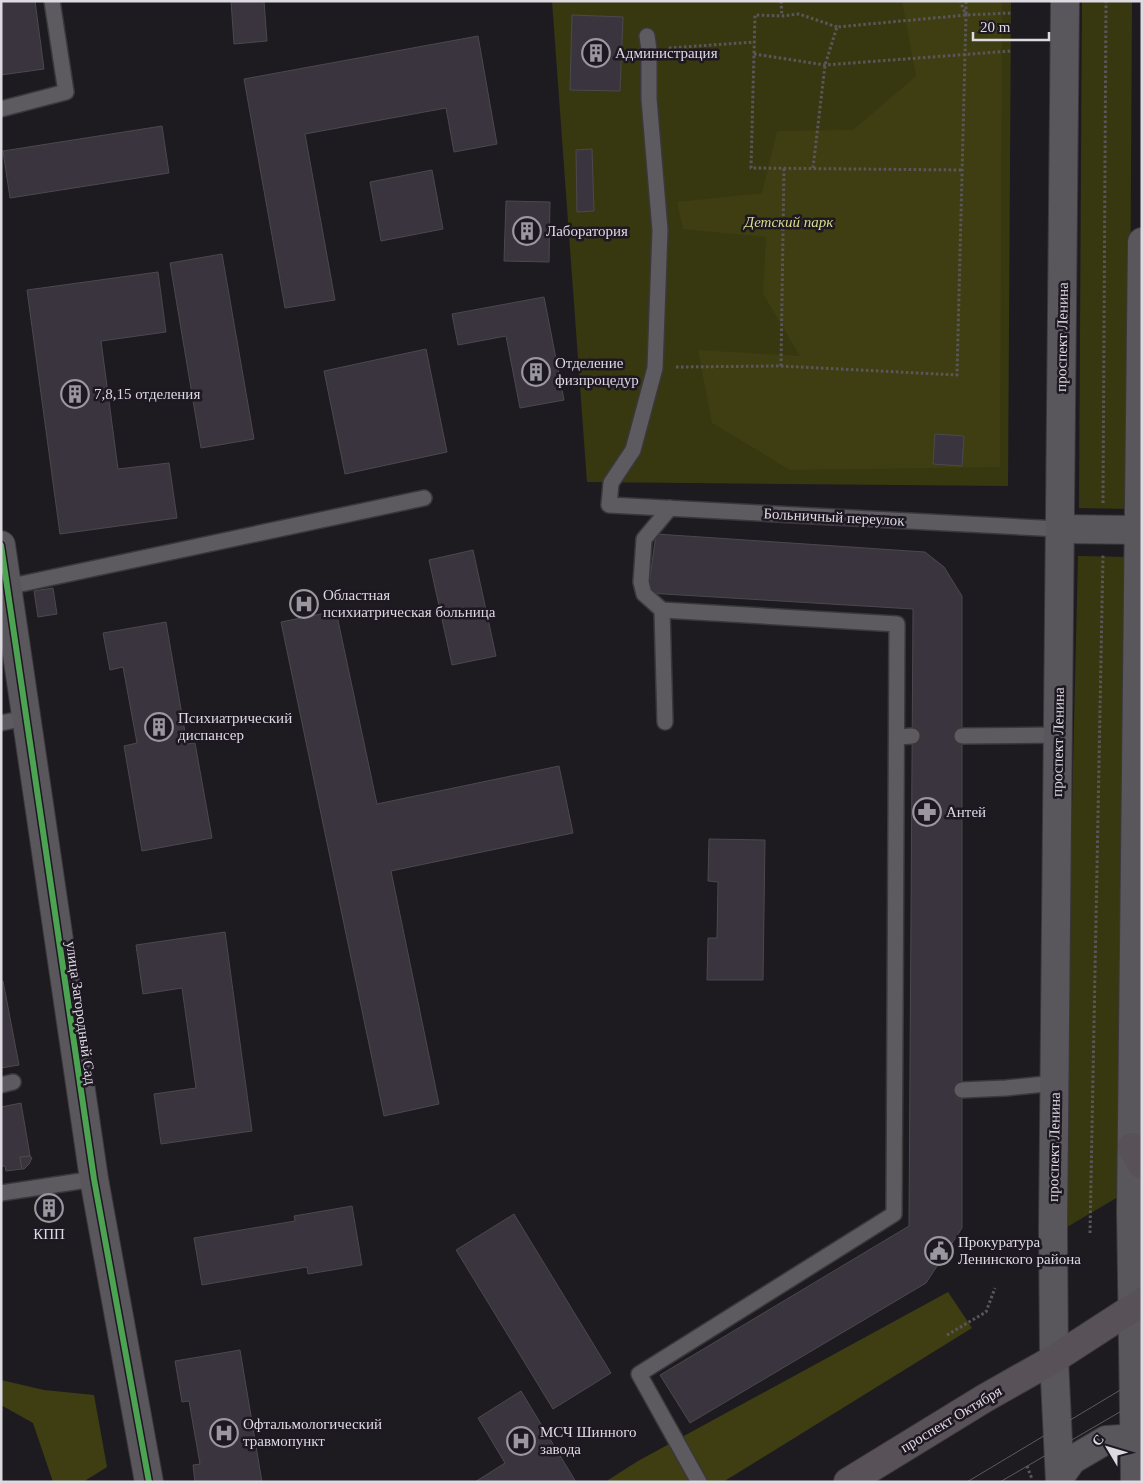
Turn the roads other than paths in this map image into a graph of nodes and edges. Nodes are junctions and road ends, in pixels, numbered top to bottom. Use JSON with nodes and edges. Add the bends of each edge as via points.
{"nodes":[{"id":1,"x":52,"y":1,"type":"edge"},
{"id":2,"x":1065,"y":1,"type":"edge"},
{"id":3,"x":648,"y":43,"type":"road end"},
{"id":4,"x":1,"y":109,"type":"edge"},
{"id":5,"x":1142,"y":242,"type":"edge"},
{"id":6,"x":424,"y":498,"type":"dead end"},
{"id":7,"x":670,"y":508,"type":"junction"},
{"id":8,"x":1060,"y":529,"type":"junction"},
{"id":9,"x":1138,"y":530,"type":"junction"},
{"id":10,"x":1,"y":545,"type":"edge"},
{"id":11,"x":7,"y":587,"type":"junction"},
{"id":12,"x":662,"y":610,"type":"junction"},
{"id":13,"x":1139,"y":620,"type":"edge"},
{"id":14,"x":14,"y":721,"type":"edge"},
{"id":15,"x":665,"y":722,"type":"dead end"},
{"id":16,"x":1058,"y":735,"type":"junction"},
{"id":17,"x":897,"y":736,"type":"junction"},
{"id":18,"x":912,"y":736,"type":"dead end"},
{"id":19,"x":962,"y":736,"type":"dead end"},
{"id":20,"x":1139,"y":742,"type":"edge"},
{"id":21,"x":1054,"y":1083,"type":"junction"},
{"id":22,"x":962,"y":1090,"type":"dead end"},
{"id":23,"x":1137,"y":1156,"type":"edge"},
{"id":24,"x":94,"y":1179,"type":"junction"},
{"id":25,"x":1,"y":1193,"type":"edge"},
{"id":26,"x":1137,"y":1314,"type":"edge"},
{"id":27,"x":1054,"y":1359,"type":"junction"},
{"id":28,"x":1135,"y":1447,"type":"junction"},
{"id":29,"x":1060,"y":1479,"type":"edge"},
{"id":30,"x":149,"y":1482,"type":"edge"},
{"id":31,"x":699,"y":1482,"type":"edge"},
{"id":32,"x":848,"y":1482,"type":"edge"},
{"id":33,"x":1135,"y":1482,"type":"edge"}],
"edges":[{"from":1,"to":4,"type":"lane","via":[[66,92]]},
{"from":2,"to":8,"type":"main road","name":"проспект Ленина"},
{"from":3,"to":7,"type":"lane","name":"Больничный переулок","via":[[649,99],[660,230],[654,368],[633,450],[611,483],[609,505]]},
{"from":5,"to":9,"type":"main road"},
{"from":6,"to":11,"type":"lane"},
{"from":7,"to":8,"type":"lane","name":"Больничный переулок"},
{"from":7,"to":12,"type":"lane","via":[[644,539],[641,582],[644,594]]},
{"from":8,"to":9,"type":"main road"},
{"from":8,"to":16,"type":"main road","name":"проспект Ленина"},
{"from":9,"to":13,"type":"main road"},
{"from":10,"to":11,"type":"main road","name":"улица Загородный Сад"},
{"from":11,"to":14,"type":"main road","name":"улица Загородный Сад"},
{"from":12,"to":15,"type":"lane"},
{"from":12,"to":17,"type":"lane","via":[[897,624]]},
{"from":13,"to":20,"type":"main road"},
{"from":14,"to":24,"type":"main road","name":"улица Загородный Сад"},
{"from":16,"to":19,"type":"lane"},
{"from":16,"to":21,"type":"main road","name":"проспект Ленина"},
{"from":17,"to":18,"type":"lane"},
{"from":17,"to":31,"type":"lane","via":[[902,1093],[894,1214],[639,1374]]},
{"from":20,"to":23,"type":"main road"},
{"from":21,"to":22,"type":"lane"},
{"from":21,"to":27,"type":"main road","name":"проспект Ленина"},
{"from":23,"to":26,"type":"main road"},
{"from":24,"to":25,"type":"lane"},
{"from":24,"to":30,"type":"main road","name":"улица Загородный Сад"},
{"from":26,"to":27,"type":"main road","name":"проспект Октября"},
{"from":26,"to":28,"type":"main road"},
{"from":27,"to":29,"type":"main road","name":"проспект Ленина"},
{"from":27,"to":32,"type":"main road","name":"проспект Октября"},
{"from":28,"to":29,"type":"main road","via":[[1121,1439],[1106,1440],[1072,1460]]},
{"from":28,"to":33,"type":"main road"}]}
